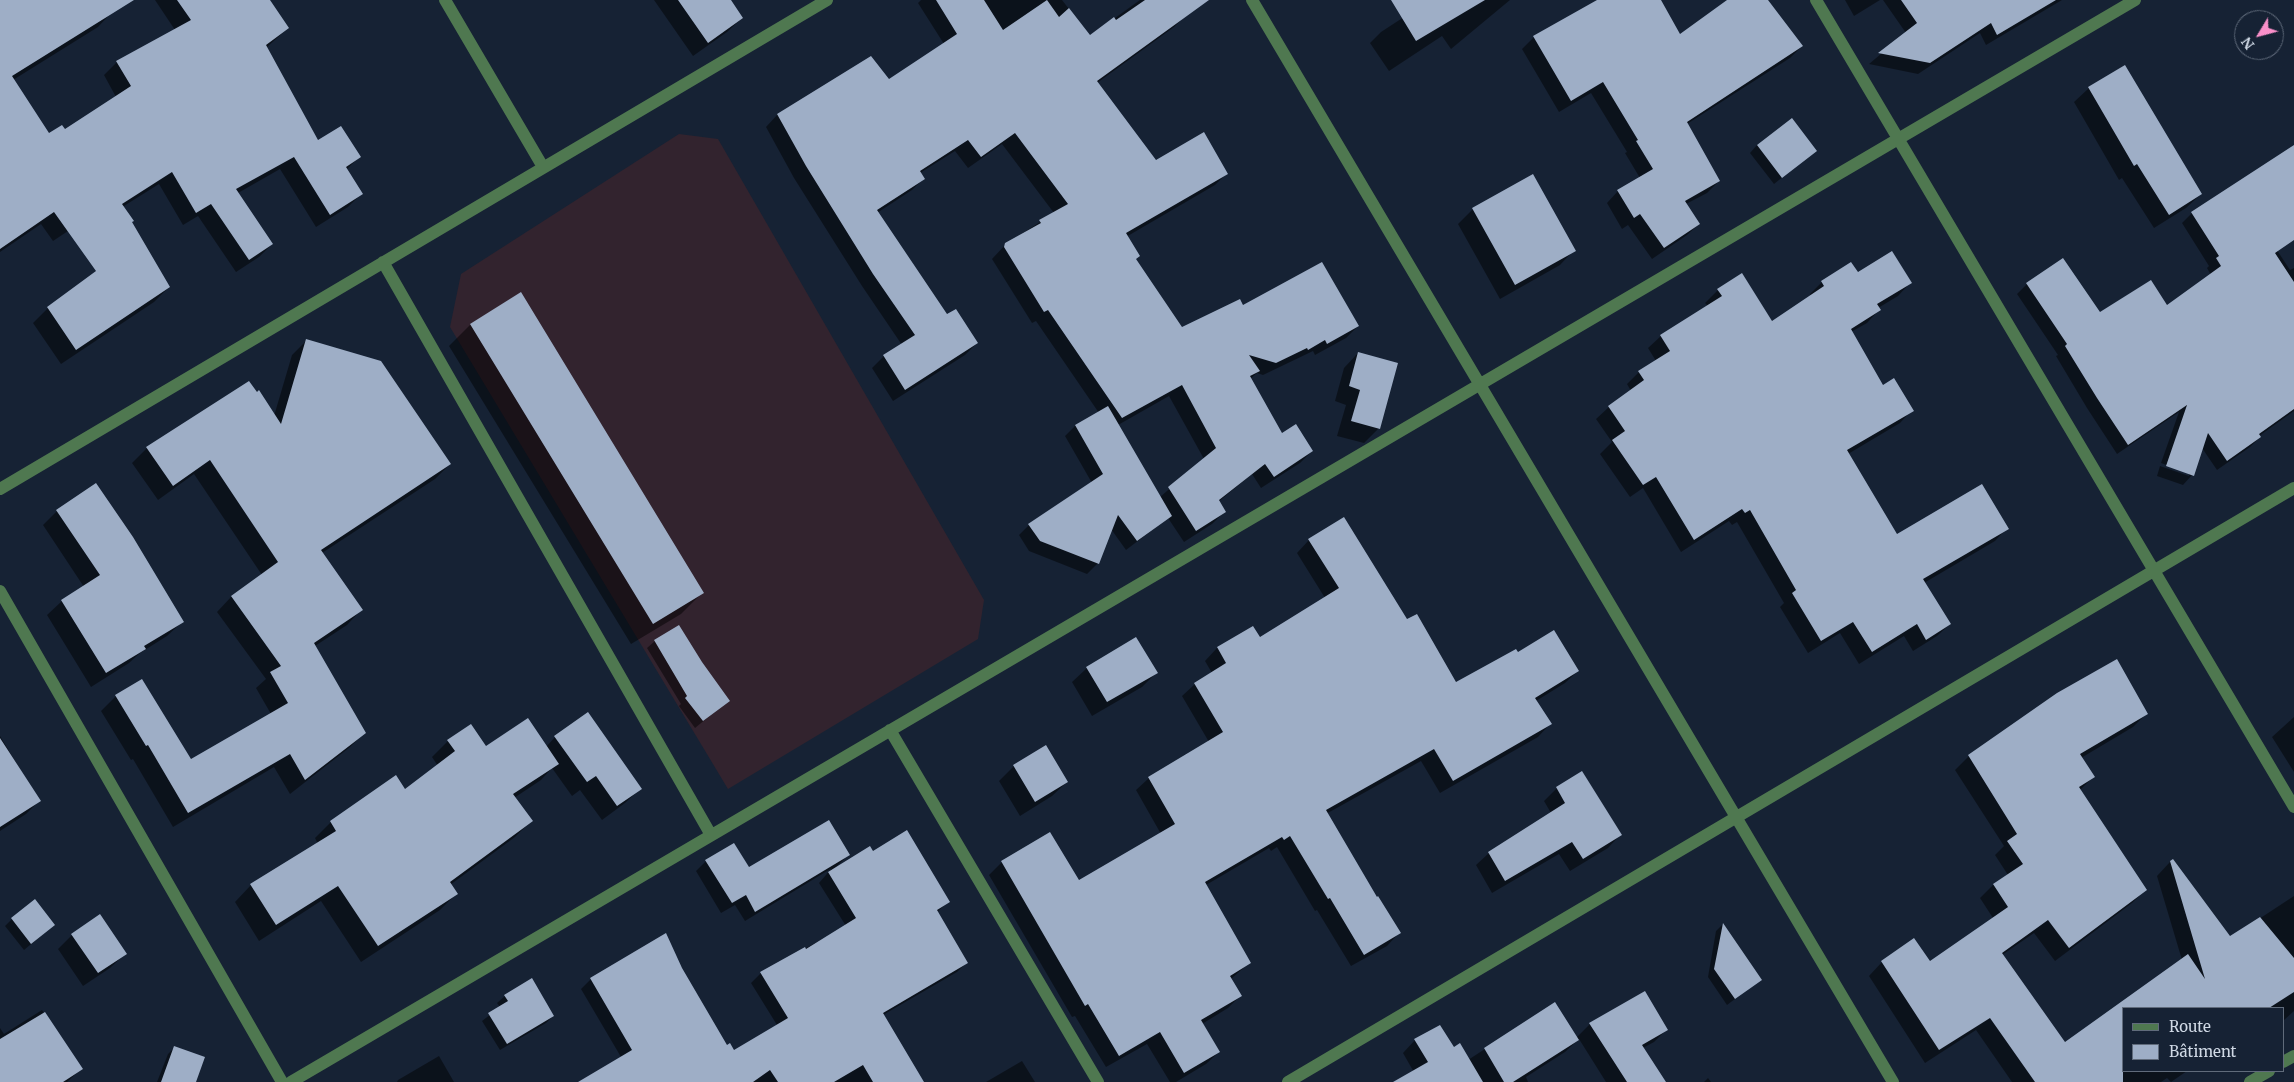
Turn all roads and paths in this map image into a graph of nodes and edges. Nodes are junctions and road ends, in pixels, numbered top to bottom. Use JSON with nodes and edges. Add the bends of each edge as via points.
{"nodes":[{"id":1,"x":445,"y":0,"type":"edge"},
{"id":2,"x":827,"y":0,"type":"edge"},
{"id":3,"x":1252,"y":0,"type":"edge"},
{"id":4,"x":1816,"y":0,"type":"edge"},
{"id":5,"x":2134,"y":0,"type":"edge"},
{"id":6,"x":1898,"y":139,"type":"junction"},
{"id":7,"x":544,"y":167,"type":"junction"},
{"id":8,"x":383,"y":262,"type":"junction"},
{"id":9,"x":1480,"y":384,"type":"junction"},
{"id":10,"x":2294,"y":488,"type":"edge"},
{"id":11,"x":0,"y":489,"type":"edge"},
{"id":12,"x":2154,"y":570,"type":"junction"},
{"id":13,"x":0,"y":591,"type":"edge"},
{"id":14,"x":890,"y":730,"type":"junction"},
{"id":15,"x":2294,"y":807,"type":"edge"},
{"id":16,"x":1736,"y":818,"type":"junction"},
{"id":17,"x":711,"y":835,"type":"junction"},
{"id":18,"x":2267,"y":1072,"type":"edge"},
{"id":19,"x":282,"y":1082,"type":"edge"},
{"id":20,"x":291,"y":1082,"type":"edge"},
{"id":21,"x":1098,"y":1082,"type":"edge"},
{"id":22,"x":1288,"y":1082,"type":"edge"},
{"id":23,"x":1893,"y":1082,"type":"edge"},
{"id":24,"x":2250,"y":1082,"type":"edge"}],
"edges":[{"from":1,"to":7,"type":"street"},
{"from":2,"to":7,"type":"street"},
{"from":3,"to":9,"type":"street"},
{"from":4,"to":6,"type":"street"},
{"from":5,"to":6,"type":"street"},
{"from":6,"to":9,"type":"street"},
{"from":6,"to":12,"type":"street"},
{"from":7,"to":8,"type":"street"},
{"from":8,"to":11,"type":"street"},
{"from":8,"to":17,"type":"street"},
{"from":9,"to":14,"type":"street"},
{"from":9,"to":16,"type":"street"},
{"from":10,"to":12,"type":"street"},
{"from":12,"to":15,"type":"street"},
{"from":12,"to":16,"type":"street"},
{"from":13,"to":19,"type":"street"},
{"from":14,"to":17,"type":"street"},
{"from":14,"to":21,"type":"street"},
{"from":16,"to":22,"type":"street"},
{"from":16,"to":23,"type":"street"},
{"from":17,"to":20,"type":"street"},
{"from":18,"to":24,"type":"street"}]}
